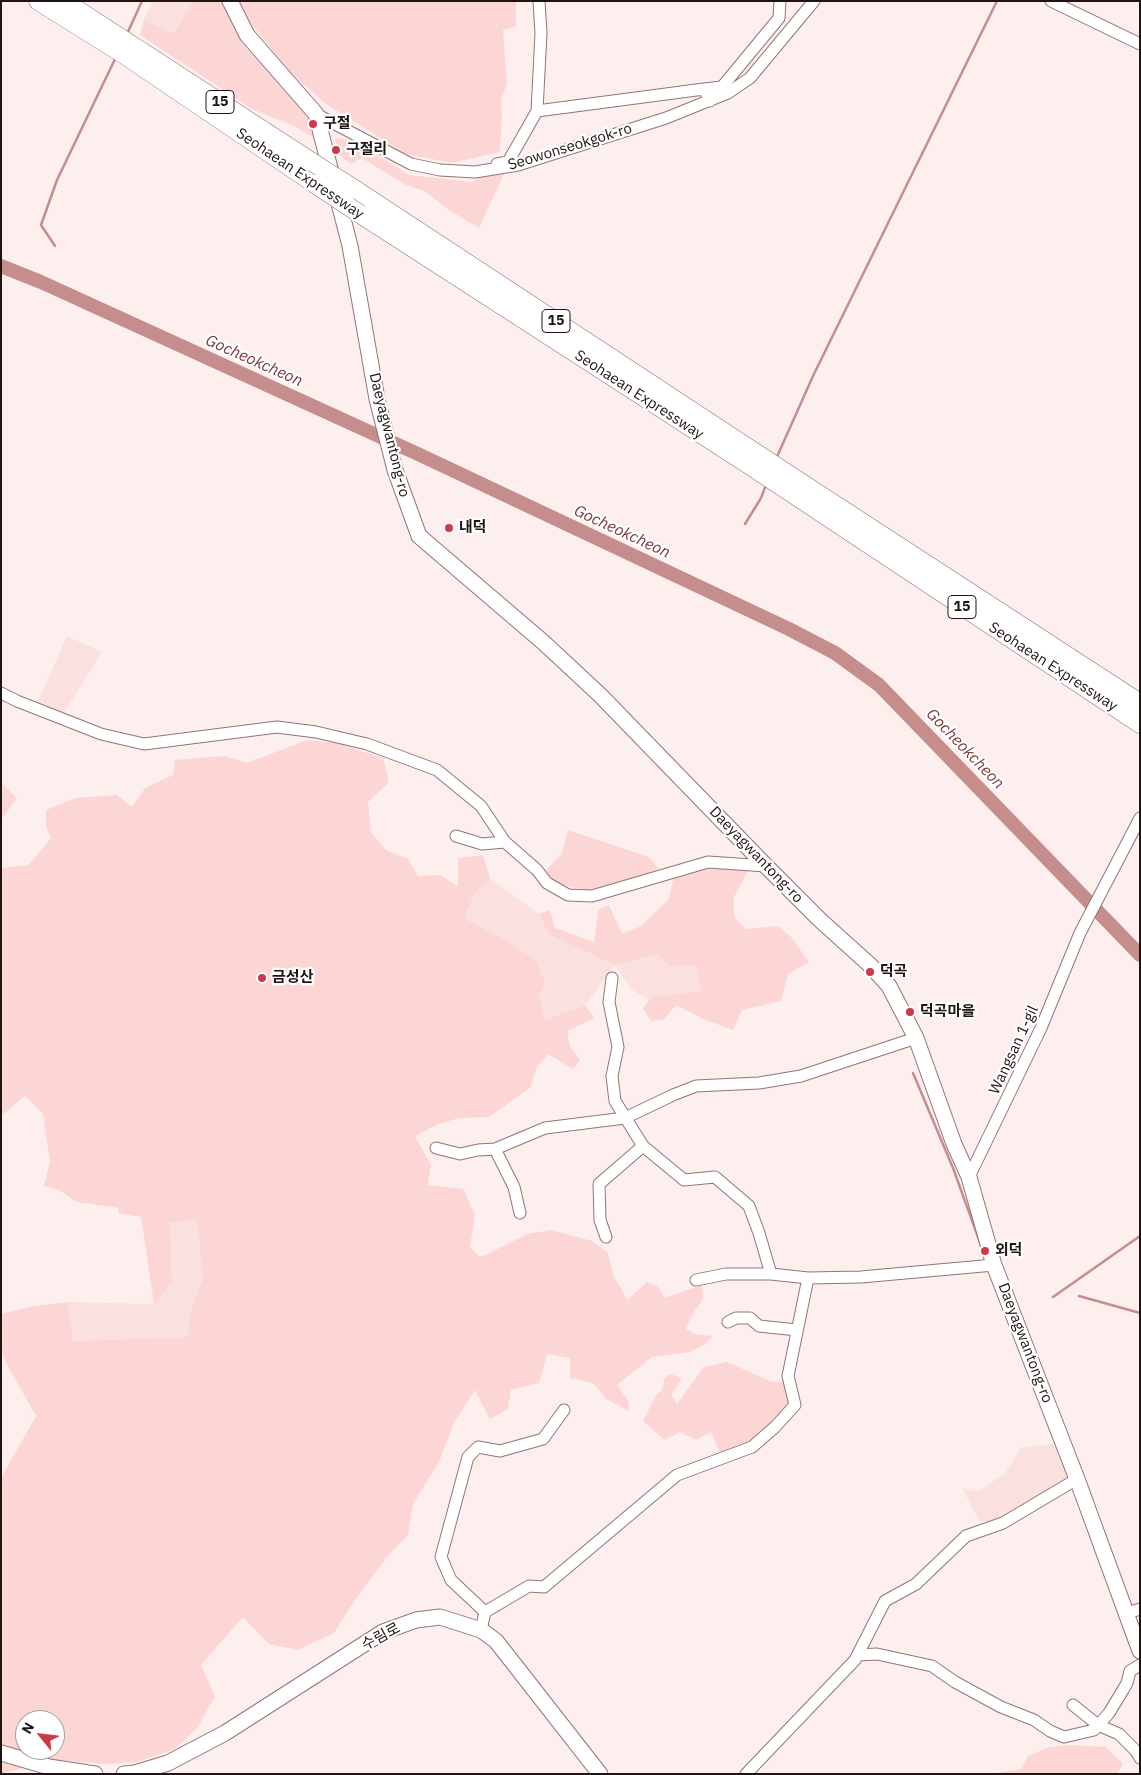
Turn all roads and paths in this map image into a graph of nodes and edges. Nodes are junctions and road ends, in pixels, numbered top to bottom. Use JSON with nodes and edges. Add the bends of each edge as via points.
{"nodes":[{"id":1,"x":38,"y":1,"type":"edge"},
{"id":2,"x":64,"y":1,"type":"edge"},
{"id":3,"x":230,"y":1,"type":"edge"},
{"id":4,"x":539,"y":1,"type":"edge"},
{"id":5,"x":780,"y":1,"type":"edge"},
{"id":6,"x":814,"y":1,"type":"edge"},
{"id":7,"x":1052,"y":1,"type":"edge"},
{"id":8,"x":102,"y":33,"type":"junction"},
{"id":9,"x":1140,"y":44,"type":"edge"},
{"id":10,"x":126,"y":49,"type":"junction"},
{"id":11,"x":704,"y":89,"type":"junction"},
{"id":12,"x":725,"y":90,"type":"junction"},
{"id":13,"x":710,"y":102,"type":"junction"},
{"id":14,"x":537,"y":111,"type":"junction"},
{"id":15,"x":316,"y":114,"type":"junction"},
{"id":16,"x":440,"y":170,"type":"junction"},
{"id":17,"x":752,"y":459,"type":"junction"},
{"id":18,"x":788,"y":483,"type":"junction"},
{"id":19,"x":1,"y":693,"type":"edge"},
{"id":20,"x":1140,"y":703,"type":"edge"},
{"id":21,"x":1140,"y":724,"type":"edge"},
{"id":22,"x":1140,"y":818,"type":"edge"},
{"id":23,"x":456,"y":836,"type":"dead end"},
{"id":24,"x":506,"y":842,"type":"junction"},
{"id":25,"x":766,"y":866,"type":"junction"},
{"id":26,"x":612,"y":978,"type":"dead end"},
{"id":27,"x":916,"y":1038,"type":"junction"},
{"id":28,"x":625,"y":1118,"type":"junction"},
{"id":29,"x":642,"y":1146,"type":"junction"},
{"id":30,"x":436,"y":1148,"type":"dead end"},
{"id":31,"x":494,"y":1149,"type":"junction"},
{"id":32,"x":969,"y":1177,"type":"junction"},
{"id":33,"x":520,"y":1213,"type":"dead end"},
{"id":34,"x":606,"y":1237,"type":"dead end"},
{"id":35,"x":990,"y":1265,"type":"junction"},
{"id":36,"x":770,"y":1274,"type":"junction"},
{"id":37,"x":808,"y":1278,"type":"junction"},
{"id":38,"x":696,"y":1280,"type":"dead end"},
{"id":39,"x":728,"y":1322,"type":"dead end"},
{"id":40,"x":797,"y":1330,"type":"junction"},
{"id":41,"x":564,"y":1410,"type":"dead end"},
{"id":42,"x":1077,"y":1479,"type":"junction"},
{"id":43,"x":1133,"y":1611,"type":"edge"},
{"id":44,"x":485,"y":1612,"type":"junction"},
{"id":45,"x":481,"y":1630,"type":"junction"},
{"id":46,"x":1140,"y":1651,"type":"edge"},
{"id":47,"x":858,"y":1655,"type":"junction"},
{"id":48,"x":1140,"y":1665,"type":"edge"},
{"id":49,"x":1073,"y":1705,"type":"dead end"},
{"id":50,"x":1098,"y":1725,"type":"junction"},
{"id":51,"x":1,"y":1753,"type":"edge"},
{"id":52,"x":1140,"y":1758,"type":"edge"},
{"id":53,"x":95,"y":1774,"type":"edge"},
{"id":54,"x":124,"y":1774,"type":"edge"},
{"id":55,"x":600,"y":1774,"type":"edge"},
{"id":56,"x":746,"y":1774,"type":"edge"}],
"edges":[{"from":1,"to":8,"type":"highway","name":"Seohaean Expressway","number":"15"},
{"from":2,"to":8,"type":"highway","name":"Seohaean Expressway","number":"15"},
{"from":3,"to":15,"type":"main road","name":"Seowonseokgok-ro","via":[[247,35]]},
{"from":4,"to":14,"type":"street","via":[[541,33]]},
{"from":5,"to":12,"type":"street","via":[[779,18]]},
{"from":6,"to":12,"type":"street","name":"Seowonseokgok-ro","via":[[750,78]]},
{"from":7,"to":9,"type":"street"},
{"from":8,"to":10,"type":"highway","name":"Seohaean Expressway","number":"15"},
{"from":10,"to":17,"type":"highway","name":"Seohaean Expressway","number":"15","bridge":true,"via":[[356,190]]},
{"from":10,"to":17,"type":"highway","name":"Seohaean Expressway","number":"15","bridge":true,"via":[[360,214]]},
{"from":11,"to":12,"type":"street"},
{"from":11,"to":13,"type":"street"},
{"from":11,"to":14,"type":"street"},
{"from":12,"to":13,"type":"street","name":"Seowonseokgok-ro"},
{"from":13,"to":16,"type":"street","name":"Seowonseokgok-ro","via":[[518,165],[475,172]]},
{"from":14,"to":16,"type":"street","via":[[508,162]]},
{"from":15,"to":16,"type":"street","name":"Seowonseokgok-ro","via":[[411,164]]},
{"from":15,"to":25,"type":"main road","name":"Daeyagwantong-ro","via":[[350,246],[395,470],[419,536],[600,694]]},
{"from":17,"to":18,"type":"highway","name":"Seohaean Expressway","number":"15"},
{"from":18,"to":20,"type":"highway","name":"Seohaean Expressway","number":"15"},
{"from":18,"to":21,"type":"highway","name":"Seohaean Expressway","number":"15"},
{"from":19,"to":24,"type":"street","via":[[101,734],[144,744],[277,727],[367,744],[437,770],[481,806]]},
{"from":22,"to":32,"type":"street","name":"Wangsan 1-gil","via":[[1080,932],[1041,1028]]},
{"from":23,"to":24,"type":"street","via":[[482,844]]},
{"from":24,"to":25,"type":"street","via":[[547,883],[568,895],[592,896],[708,862]]},
{"from":25,"to":27,"type":"main road","name":"Daeyagwantong-ro","via":[[889,986]]},
{"from":26,"to":28,"type":"street","via":[[609,1002],[618,1047],[612,1076],[614,1101]]},
{"from":27,"to":28,"type":"street","via":[[801,1076],[759,1083],[696,1086],[672,1094]]},
{"from":27,"to":32,"type":"main road","name":"Daeyagwantong-ro"},
{"from":28,"to":29,"type":"street"},
{"from":28,"to":31,"type":"street","via":[[545,1128]]},
{"from":29,"to":34,"type":"street","via":[[599,1184],[600,1220]]},
{"from":29,"to":36,"type":"street","via":[[684,1180],[715,1177],[749,1206]]},
{"from":30,"to":31,"type":"street","via":[[460,1154]]},
{"from":31,"to":33,"type":"street","via":[[514,1187]]},
{"from":32,"to":35,"type":"main road","name":"Daeyagwantong-ro"},
{"from":35,"to":37,"type":"street"},
{"from":35,"to":42,"type":"main road","name":"Daeyagwantong-ro"},
{"from":36,"to":37,"type":"street"},
{"from":36,"to":38,"type":"street","via":[[726,1274]]},
{"from":37,"to":40,"type":"street"},
{"from":39,"to":40,"type":"street","via":[[736,1318],[750,1318],[759,1326]]},
{"from":40,"to":44,"type":"street","via":[[788,1376],[795,1405],[775,1427],[752,1447],[677,1475],[544,1588],[529,1586]]},
{"from":41,"to":44,"type":"street","via":[[543,1439],[500,1451],[478,1447],[468,1457],[441,1557],[451,1580]]},
{"from":42,"to":43,"type":"main road","name":"Daeyagwantong-ro"},
{"from":42,"to":47,"type":"street","via":[[1003,1523],[966,1536],[916,1584],[885,1601]]},
{"from":43,"to":46,"type":"main road","name":"Daeyagwantong-ro"},
{"from":44,"to":45,"type":"street"},
{"from":45,"to":54,"type":"main road","name":"수림로","via":[[440,1617],[416,1620],[383,1632],[225,1734],[168,1763]]},
{"from":45,"to":55,"type":"main road","name":"수림로","via":[[503,1649]]},
{"from":47,"to":50,"type":"street","via":[[877,1654],[932,1666],[1001,1707],[1064,1736],[1094,1730]]},
{"from":47,"to":56,"type":"street"},
{"from":48,"to":50,"type":"street","via":[[1130,1671],[1120,1695]]},
{"from":49,"to":50,"type":"street"},
{"from":50,"to":52,"type":"street","via":[[1119,1734]]},
{"from":51,"to":53,"type":"main road","via":[[49,1767]]}]}
